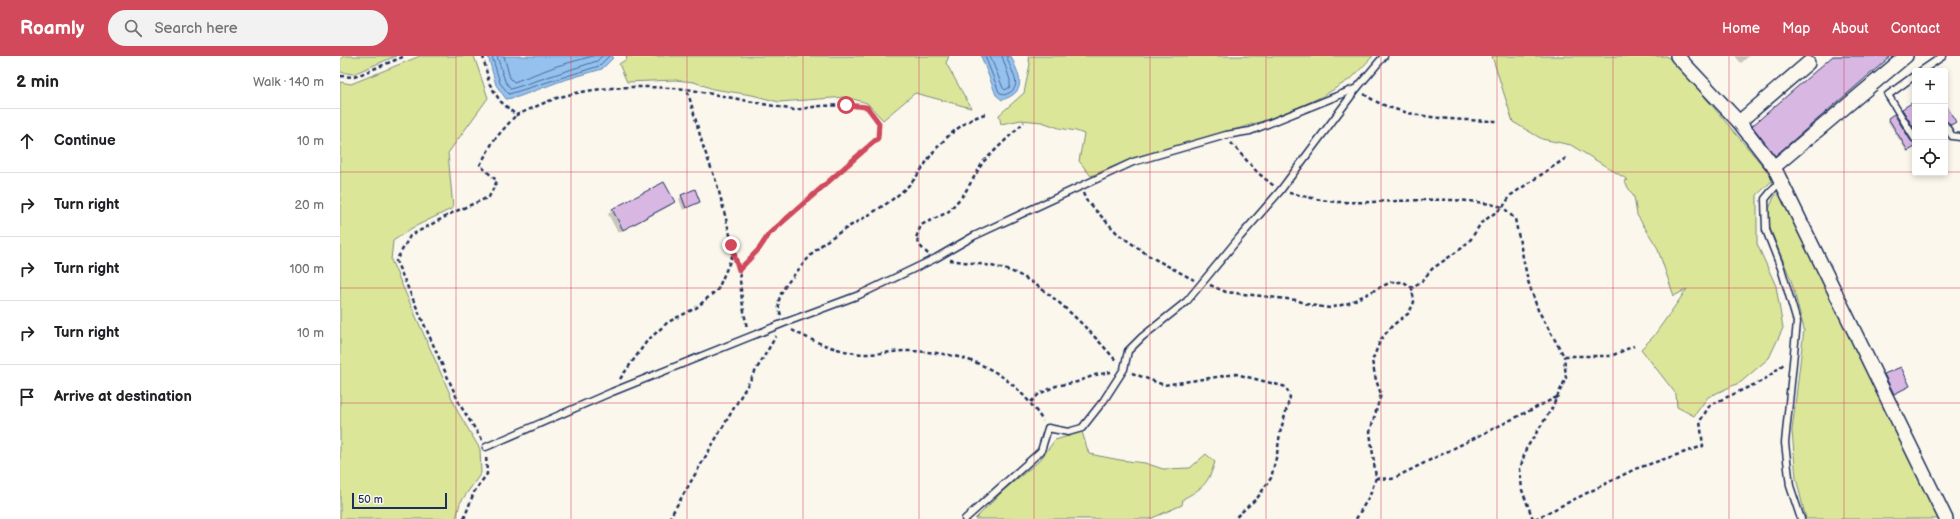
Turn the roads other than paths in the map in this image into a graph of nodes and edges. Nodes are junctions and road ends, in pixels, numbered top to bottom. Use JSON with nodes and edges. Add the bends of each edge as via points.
{"nodes":[{"id":1,"x":1384,"y":56,"type":"edge"},
{"id":2,"x":1678,"y":56,"type":"edge"},
{"id":3,"x":1906,"y":56,"type":"edge"},
{"id":4,"x":1942,"y":56,"type":"edge"},
{"id":5,"x":1809,"y":58,"type":"edge"},
{"id":6,"x":1925,"y":68,"type":"edge"},
{"id":7,"x":1912,"y":78,"type":"edge"},
{"id":8,"x":1357,"y":88,"type":"junction"},
{"id":9,"x":1739,"y":122,"type":"junction"},
{"id":10,"x":1948,"y":130,"type":"edge"},
{"id":11,"x":1912,"y":134,"type":"edge"},
{"id":12,"x":1952,"y":136,"type":"junction"},
{"id":13,"x":1960,"y":136,"type":"edge"},
{"id":14,"x":1948,"y":138,"type":"edge"},
{"id":15,"x":1774,"y":168,"type":"junction"},
{"id":16,"x":1781,"y":180,"type":"junction"},
{"id":17,"x":486,"y":447,"type":"road end"},
{"id":18,"x":966,"y":519,"type":"edge"},
{"id":19,"x":1801,"y":519,"type":"edge"},
{"id":20,"x":1946,"y":519,"type":"edge"}],
"edges":[{"from":1,"to":8,"type":"lane"},
{"from":2,"to":9,"type":"street"},
{"from":3,"to":15,"type":"street"},
{"from":4,"to":6,"type":"lane"},
{"from":5,"to":9,"type":"street"},
{"from":7,"to":11,"type":"lane","via":[[1888,95]]},
{"from":8,"to":17,"type":"lane","via":[[1250,131],[1226,135],[1133,162],[974,236],[859,296],[784,323],[612,392]]},
{"from":8,"to":18,"type":"lane","via":[[1280,191],[1187,301],[1128,351],[1124,369],[1082,428],[1068,432],[1048,428],[1041,451]]},
{"from":9,"to":15,"type":"street"},
{"from":10,"to":12,"type":"lane"},
{"from":12,"to":13,"type":"lane"},
{"from":12,"to":14,"type":"lane"},
{"from":15,"to":16,"type":"street"},
{"from":16,"to":19,"type":"lane","via":[[1765,199],[1766,230],[1781,268],[1797,322],[1785,443],[1790,486]]},
{"from":16,"to":20,"type":"street"}]}
